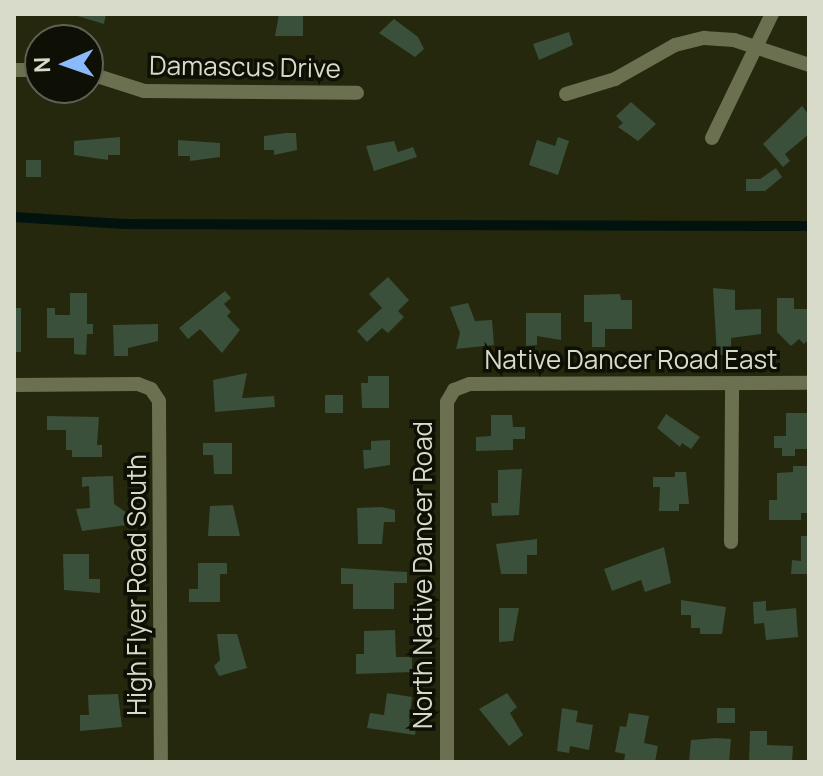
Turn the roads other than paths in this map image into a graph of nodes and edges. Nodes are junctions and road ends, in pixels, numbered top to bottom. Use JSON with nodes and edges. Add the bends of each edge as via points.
{"nodes":[{"id":1,"x":772,"y":14,"type":"edge"},
{"id":2,"x":756,"y":47,"type":"junction"},
{"id":3,"x":809,"y":65,"type":"edge"},
{"id":4,"x":104,"y":78,"type":"edge"},
{"id":5,"x":357,"y":93,"type":"dead end"},
{"id":6,"x":566,"y":94,"type":"dead end"},
{"id":7,"x":712,"y":138,"type":"dead end"},
{"id":8,"x":809,"y":383,"type":"edge"},
{"id":9,"x":732,"y":384,"type":"junction"},
{"id":10,"x":14,"y":385,"type":"edge"},
{"id":11,"x":454,"y":390,"type":"joint"},
{"id":12,"x":731,"y":542,"type":"dead end"},
{"id":13,"x":161,"y":762,"type":"edge"},
{"id":14,"x":447,"y":762,"type":"edge"}],
"edges":[{"from":1,"to":2,"type":"street"},
{"from":2,"to":3,"type":"street"},
{"from":2,"to":6,"type":"street","via":[[720,38],[690,40],[615,79]]},
{"from":2,"to":7,"type":"street"},
{"from":4,"to":5,"type":"street","name":"Damascus Drive","via":[[144,91]]},
{"from":8,"to":9,"type":"street","name":"Native Dancer Road East"},
{"from":9,"to":11,"type":"street","name":"Native Dancer Road East","via":[[470,384]]},
{"from":9,"to":12,"type":"street"},
{"from":10,"to":13,"type":"street","name":"High Flyer Road South","via":[[138,384],[151,389],[160,408]]},
{"from":11,"to":14,"type":"street","name":"North Native Dancer Road","via":[[447,402]]}]}
